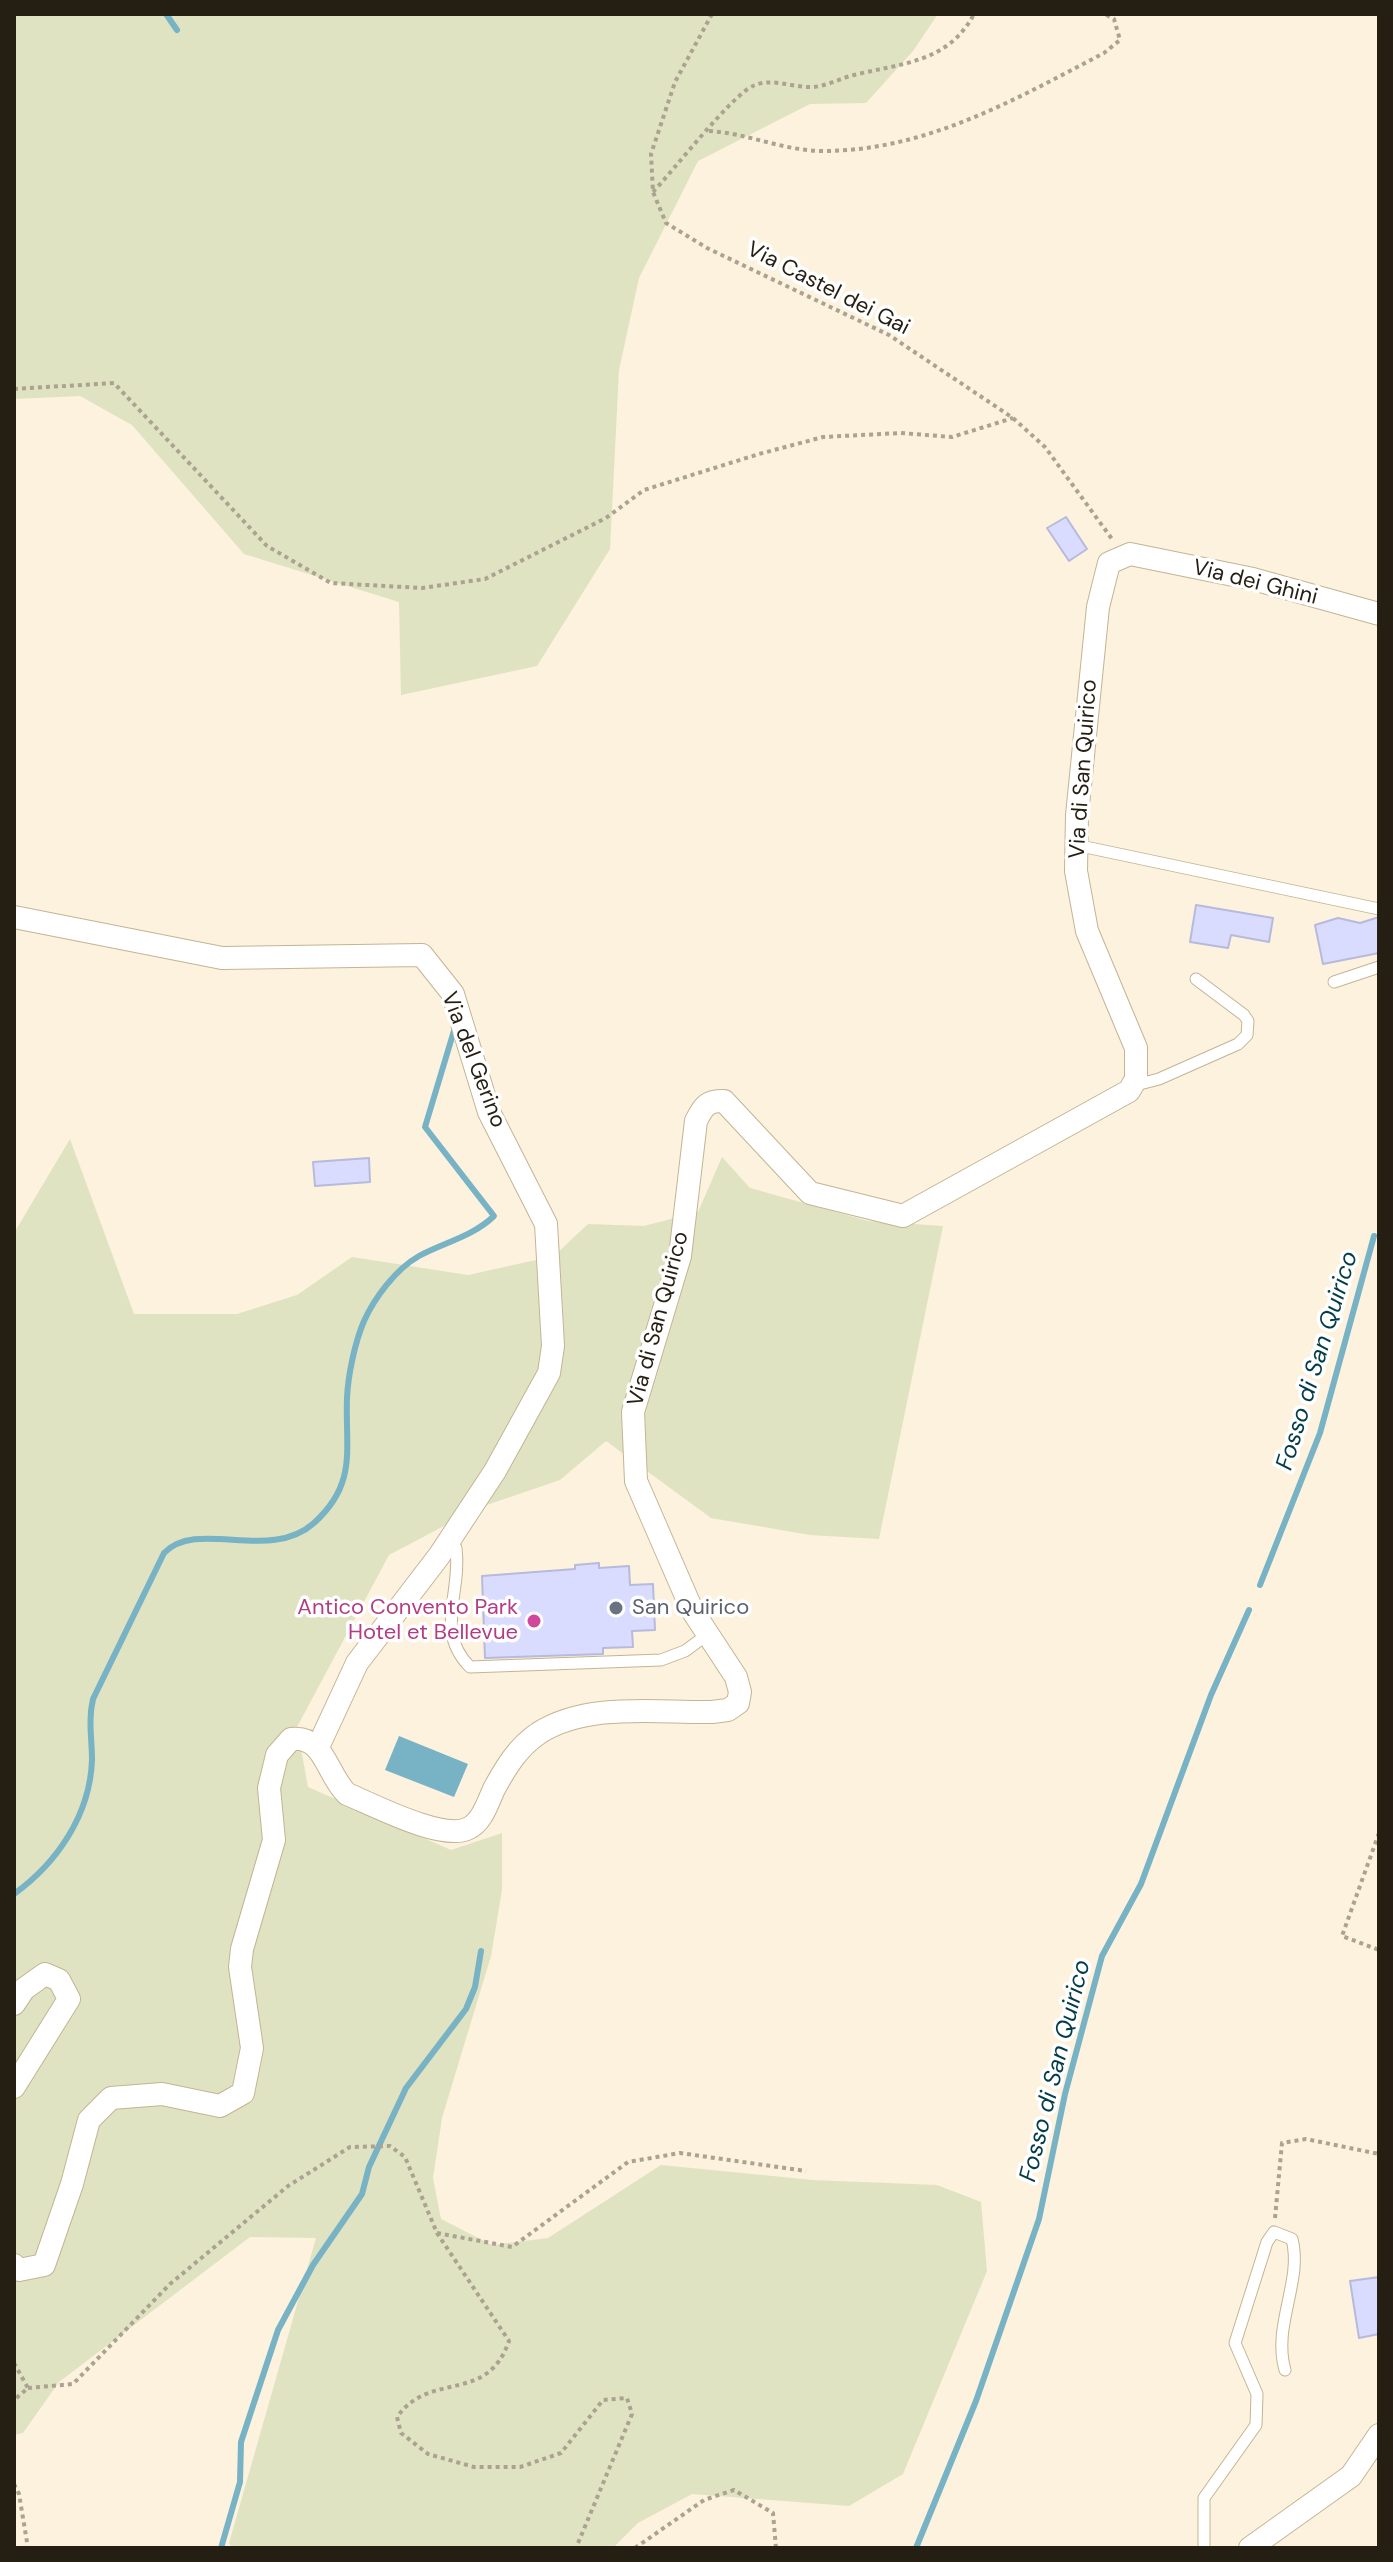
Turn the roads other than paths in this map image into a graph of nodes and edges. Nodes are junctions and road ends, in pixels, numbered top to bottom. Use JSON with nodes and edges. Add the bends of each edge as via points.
{"nodes":[{"id":1,"x":1124,"y":555,"type":"joint"},
{"id":2,"x":1379,"y":614,"type":"edge"},
{"id":3,"x":1076,"y":845,"type":"junction"},
{"id":4,"x":1379,"y":909,"type":"edge"},
{"id":5,"x":14,"y":917,"type":"edge"},
{"id":6,"x":1379,"y":967,"type":"edge"},
{"id":7,"x":1196,"y":979,"type":"dead end"},
{"id":8,"x":1334,"y":982,"type":"dead end"},
{"id":9,"x":1131,"y":1086,"type":"junction"},
{"id":10,"x":449,"y":1542,"type":"junction"},
{"id":11,"x":708,"y":1634,"type":"junction"},
{"id":12,"x":318,"y":1747,"type":"junction"},
{"id":13,"x":14,"y":2004,"type":"edge"},
{"id":14,"x":14,"y":2087,"type":"edge"},
{"id":15,"x":14,"y":2265,"type":"edge"},
{"id":16,"x":1285,"y":2370,"type":"dead end"},
{"id":17,"x":1379,"y":2435,"type":"edge"},
{"id":18,"x":1204,"y":2548,"type":"edge"},
{"id":19,"x":1250,"y":2548,"type":"edge"}],
"edges":[{"from":1,"to":2,"type":"street","name":"Via dei Ghini","via":[[1253,579]]},
{"from":1,"to":3,"type":"street","name":"Via di San Quirico","via":[[1109,563],[1098,607]]},
{"from":3,"to":4,"type":"lane"},
{"from":3,"to":9,"type":"street","name":"Via di San Quirico","via":[[1087,931],[1136,1048]]},
{"from":5,"to":10,"type":"street","name":"Via del Gerino","via":[[222,958],[422,955],[453,994],[489,1112],[546,1224],[553,1346],[549,1373]]},
{"from":6,"to":8,"type":"lane"},
{"from":7,"to":9,"type":"lane","via":[[1244,1015],[1247,1035],[1198,1062]]},
{"from":9,"to":11,"type":"street","name":"Via di San Quirico","via":[[903,1216],[810,1193],[724,1101],[704,1106],[696,1121],[680,1256],[633,1412],[636,1481],[665,1555]]},
{"from":10,"to":11,"type":"lane","via":[[456,1548],[459,1568],[450,1631],[454,1652],[470,1667],[661,1660]]},
{"from":10,"to":12,"type":"street","name":"Via del Gerino","via":[[357,1663]]},
{"from":11,"to":12,"type":"street","name":"Via di San Quirico","via":[[736,1677],[738,1703],[712,1712],[610,1713],[564,1720],[526,1742],[468,1829],[429,1827],[347,1794]]},
{"from":12,"to":15,"type":"street","via":[[301,1738],[282,1746],[269,1788],[274,1840],[240,1967],[252,2048],[243,2093],[220,2106],[162,2094],[111,2098],[89,2120],[44,2265],[19,2270]]},
{"from":13,"to":14,"type":"street","via":[[45,1974],[59,1980],[69,1999]]},
{"from":16,"to":18,"type":"lane","via":[[1280,2354],[1297,2258],[1292,2239],[1274,2232],[1235,2343],[1257,2394],[1256,2425],[1204,2498]]},
{"from":17,"to":19,"type":"street","via":[[1351,2476]]}]}
